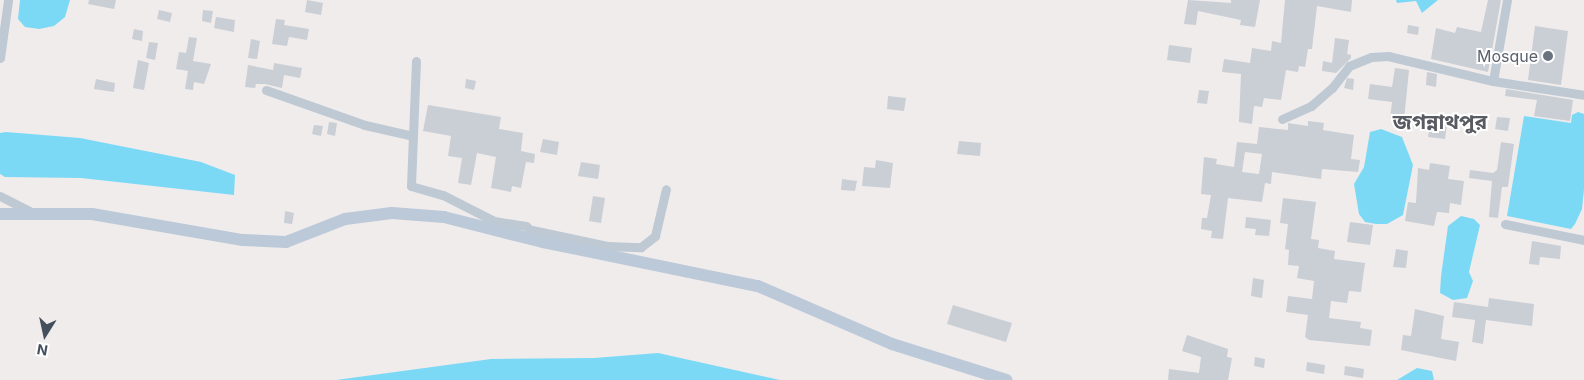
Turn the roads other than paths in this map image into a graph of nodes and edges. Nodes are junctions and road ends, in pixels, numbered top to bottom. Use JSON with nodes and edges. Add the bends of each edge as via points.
{"nodes":[{"id":1,"x":8,"y":0,"type":"edge"},
{"id":2,"x":1507,"y":0,"type":"edge"},
{"id":3,"x":0,"y":58,"type":"edge"},
{"id":4,"x":416,"y":61,"type":"dead end"},
{"id":5,"x":1493,"y":81,"type":"junction"},
{"id":6,"x":266,"y":90,"type":"dead end"},
{"id":7,"x":1584,"y":95,"type":"edge"},
{"id":8,"x":1282,"y":119,"type":"dead end"},
{"id":9,"x":413,"y":136,"type":"junction"},
{"id":10,"x":666,"y":189,"type":"dead end"},
{"id":11,"x":0,"y":196,"type":"edge"},
{"id":12,"x":0,"y":214,"type":"edge"},
{"id":13,"x":36,"y":214,"type":"junction"},
{"id":14,"x":1505,"y":224,"type":"dead end"},
{"id":15,"x":532,"y":230,"type":"junction"},
{"id":16,"x":1584,"y":240,"type":"edge"},
{"id":17,"x":543,"y":242,"type":"junction"},
{"id":18,"x":1006,"y":380,"type":"edge"}],
"edges":[{"from":1,"to":3,"type":"street"},
{"from":2,"to":5,"type":"street"},
{"from":4,"to":9,"type":"street"},
{"from":5,"to":7,"type":"street"},
{"from":5,"to":8,"type":"street","via":[[1388,56],[1371,57],[1350,66],[1311,106]]},
{"from":6,"to":9,"type":"street","via":[[365,125]]},
{"from":9,"to":15,"type":"street","via":[[411,186],[443,195],[494,220]]},
{"from":10,"to":15,"type":"street","via":[[655,236],[641,246],[608,246]]},
{"from":11,"to":13,"type":"street"},
{"from":12,"to":13,"type":"street"},
{"from":13,"to":17,"type":"street","via":[[92,214],[243,240],[286,242],[346,219],[392,213],[444,217]]},
{"from":14,"to":16,"type":"street"},
{"from":15,"to":17,"type":"street"},
{"from":17,"to":18,"type":"street","via":[[758,286],[892,344]]}]}
